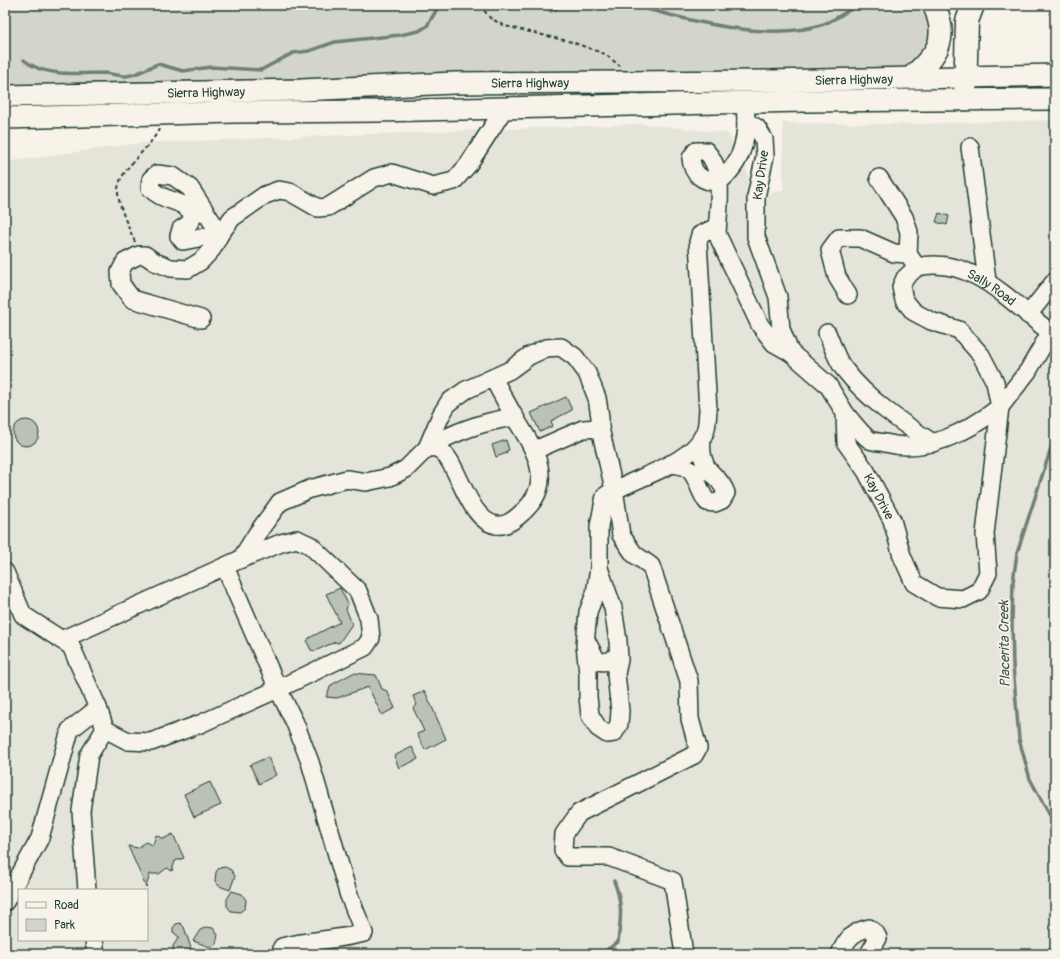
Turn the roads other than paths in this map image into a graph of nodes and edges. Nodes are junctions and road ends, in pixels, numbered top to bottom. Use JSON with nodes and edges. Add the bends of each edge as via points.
{"nodes":[{"id":1,"x":934,"y":5,"type":"edge"},
{"id":2,"x":973,"y":5,"type":"edge"},
{"id":3,"x":1055,"y":75,"type":"edge"},
{"id":4,"x":965,"y":76,"type":"junction"},
{"id":5,"x":912,"y":77,"type":"junction"},
{"id":6,"x":504,"y":83,"type":"junction"},
{"id":7,"x":5,"y":96,"type":"edge"},
{"id":8,"x":965,"y":99,"type":"junction"},
{"id":9,"x":1055,"y":99,"type":"edge"},
{"id":10,"x":504,"y":108,"type":"junction"},
{"id":11,"x":745,"y":112,"type":"junction"},
{"id":12,"x":5,"y":118,"type":"edge"},
{"id":13,"x":970,"y":147,"type":"dead end"},
{"id":14,"x":879,"y":178,"type":"dead end"},
{"id":15,"x":220,"y":234,"type":"junction"},
{"id":16,"x":717,"y":234,"type":"junction"},
{"id":17,"x":912,"y":260,"type":"junction"},
{"id":18,"x":987,"y":281,"type":"junction"},
{"id":19,"x":1055,"y":281,"type":"edge"},
{"id":20,"x":848,"y":295,"type":"dead end"},
{"id":21,"x":1028,"y":315,"type":"junction"},
{"id":22,"x":201,"y":319,"type":"dead end"},
{"id":23,"x":827,"y":333,"type":"dead end"},
{"id":24,"x":1053,"y":335,"type":"edge"},
{"id":25,"x":790,"y":352,"type":"junction"},
{"id":26,"x":493,"y":378,"type":"junction"},
{"id":27,"x":1000,"y":407,"type":"junction"},
{"id":28,"x":845,"y":413,"type":"junction"},
{"id":29,"x":514,"y":417,"type":"junction"},
{"id":30,"x":600,"y":428,"type":"junction"},
{"id":31,"x":702,"y":438,"type":"junction"},
{"id":32,"x":934,"y":443,"type":"junction"},
{"id":33,"x":427,"y":448,"type":"junction"},
{"id":34,"x":535,"y":450,"type":"junction"},
{"id":35,"x":670,"y":464,"type":"junction"},
{"id":36,"x":614,"y":489,"type":"junction"},
{"id":37,"x":241,"y":559,"type":"junction"},
{"id":38,"x":224,"y":567,"type":"junction"},
{"id":39,"x":599,"y":568,"type":"junction"},
{"id":40,"x":5,"y":572,"type":"edge"},
{"id":41,"x":61,"y":640,"type":"junction"},
{"id":42,"x":585,"y":640,"type":"junction"},
{"id":43,"x":618,"y":654,"type":"junction"},
{"id":44,"x":278,"y":689,"type":"junction"},
{"id":45,"x":98,"y":708,"type":"junction"},
{"id":46,"x":106,"y":730,"type":"junction"},
{"id":47,"x":88,"y":889,"type":"edge"},
{"id":48,"x":5,"y":902,"type":"edge"},
{"id":49,"x":94,"y":941,"type":"edge"},
{"id":50,"x":96,"y":954,"type":"edge"},
{"id":51,"x":284,"y":954,"type":"edge"},
{"id":52,"x":684,"y":954,"type":"edge"},
{"id":53,"x":840,"y":954,"type":"edge"},
{"id":54,"x":869,"y":954,"type":"edge"}],
"edges":[{"from":1,"to":5,"type":"highway","via":[[942,31],[941,43],[930,61]]},
{"from":2,"to":4,"type":"highway","via":[[967,21]]},
{"from":3,"to":4,"type":"main road","name":"Sierra Highway"},
{"from":4,"to":5,"type":"main road","name":"Sierra Highway"},
{"from":4,"to":8,"type":"highway"},
{"from":5,"to":6,"type":"main road","name":"Sierra Highway"},
{"from":6,"to":7,"type":"main road","name":"Sierra Highway"},
{"from":6,"to":10,"type":"main road"},
{"from":8,"to":9,"type":"main road","name":"Sierra Highway"},
{"from":8,"to":11,"type":"main road","name":"Sierra Highway"},
{"from":10,"to":11,"type":"main road","name":"Sierra Highway"},
{"from":10,"to":12,"type":"main road","name":"Sierra Highway"},
{"from":10,"to":15,"type":"street","via":[[468,165],[454,181],[433,186],[392,173],[374,178],[328,207],[318,208],[290,192],[279,190],[265,195],[232,218]]},
{"from":11,"to":16,"type":"street","via":[[746,137],[741,154],[719,182]]},
{"from":11,"to":25,"type":"street","name":"Kay Drive","via":[[764,139],[765,156],[756,197],[756,237],[778,297],[781,329]]},
{"from":13,"to":18,"type":"street"},
{"from":14,"to":17,"type":"street","via":[[904,217],[909,232]]},
{"from":15,"to":15,"type":"street","via":[[190,188],[172,176],[157,174],[151,180],[150,188],[157,196],[186,206],[194,215],[188,225],[180,230],[179,236],[183,241]]},
{"from":15,"to":22,"type":"street","via":[[212,249],[201,261],[188,269],[171,268],[139,254],[125,262],[120,272],[121,284],[132,299]]},
{"from":16,"to":25,"type":"street","via":[[760,325],[774,343]]},
{"from":16,"to":31,"type":"street","via":[[710,230],[705,231],[700,235],[698,242],[708,410]]},
{"from":17,"to":18,"type":"street","name":"Sally Road","via":[[952,265]]},
{"from":17,"to":20,"type":"street","name":"Sally Road","via":[[860,238],[839,238],[830,250],[837,277]]},
{"from":17,"to":27,"type":"street","via":[[901,287],[904,300],[914,312],[931,321],[959,330],[981,355],[995,382]]},
{"from":18,"to":21,"type":"street","name":"Sally Road"},
{"from":19,"to":21,"type":"street"},
{"from":21,"to":24,"type":"street","name":"Sally Road"},
{"from":23,"to":32,"type":"street","via":[[843,368],[864,390],[914,431]]},
{"from":24,"to":27,"type":"street"},
{"from":25,"to":28,"type":"street","name":"Kay Drive","via":[[828,385]]},
{"from":26,"to":29,"type":"street"},
{"from":26,"to":30,"type":"street","via":[[546,348],[561,347],[575,357],[586,374],[597,398]]},
{"from":26,"to":33,"type":"street","via":[[466,390],[449,402]]},
{"from":27,"to":28,"type":"street","name":"Kay Drive","via":[[985,534],[988,573],[979,591],[963,599],[937,597],[914,582],[902,556],[892,520],[866,471],[846,443]]},
{"from":27,"to":32,"type":"street","via":[[984,419],[945,440]]},
{"from":28,"to":32,"type":"street","via":[[870,440],[894,446],[920,447]]},
{"from":29,"to":33,"type":"street","via":[[487,421]]},
{"from":29,"to":34,"type":"street"},
{"from":30,"to":34,"type":"street","via":[[583,429]]},
{"from":30,"to":36,"type":"street"},
{"from":31,"to":35,"type":"street","via":[[694,448]]},
{"from":31,"to":35,"type":"street","via":[[701,452],[706,467],[723,484],[726,493],[722,500],[715,503],[707,502],[694,473],[688,468]]},
{"from":33,"to":34,"type":"street","via":[[436,448],[444,453],[470,503],[495,525],[516,519],[534,499],[539,487],[540,469]]},
{"from":33,"to":37,"type":"street","via":[[406,469],[390,477],[366,482],[347,479],[310,489],[280,502]]},
{"from":35,"to":36,"type":"street"},
{"from":36,"to":39,"type":"street","via":[[604,496],[599,526]]},
{"from":36,"to":52,"type":"street","via":[[621,535],[634,554],[651,566],[689,681],[690,719],[698,748],[694,755],[579,813],[564,834],[563,850],[568,857],[610,857],[673,881]]},
{"from":37,"to":38,"type":"street"},
{"from":37,"to":44,"type":"street","via":[[281,543],[297,540],[310,545],[358,591],[369,618],[371,638],[365,647]]},
{"from":38,"to":41,"type":"street"},
{"from":38,"to":44,"type":"street"},
{"from":39,"to":42,"type":"street","via":[[595,594],[588,612]]},
{"from":39,"to":43,"type":"street","via":[[612,608]]},
{"from":40,"to":41,"type":"street","via":[[23,615]]},
{"from":41,"to":45,"type":"street","via":[[71,646]]},
{"from":42,"to":43,"type":"street","via":[[597,661],[605,663],[613,660]]},
{"from":42,"to":43,"type":"street","via":[[590,715],[598,728],[607,734],[614,733],[619,724],[616,674]]},
{"from":44,"to":46,"type":"street","via":[[200,724],[152,742],[128,741]]},
{"from":44,"to":51,"type":"street","via":[[310,762],[348,893],[364,933],[282,947]]},
{"from":45,"to":46,"type":"street"},
{"from":45,"to":48,"type":"street","via":[[70,730],[40,838]]},
{"from":46,"to":47,"type":"street","via":[[89,755],[81,811]]},
{"from":49,"to":50,"type":"street"},
{"from":53,"to":54,"type":"street","via":[[853,934],[869,928],[878,938]]}]}
